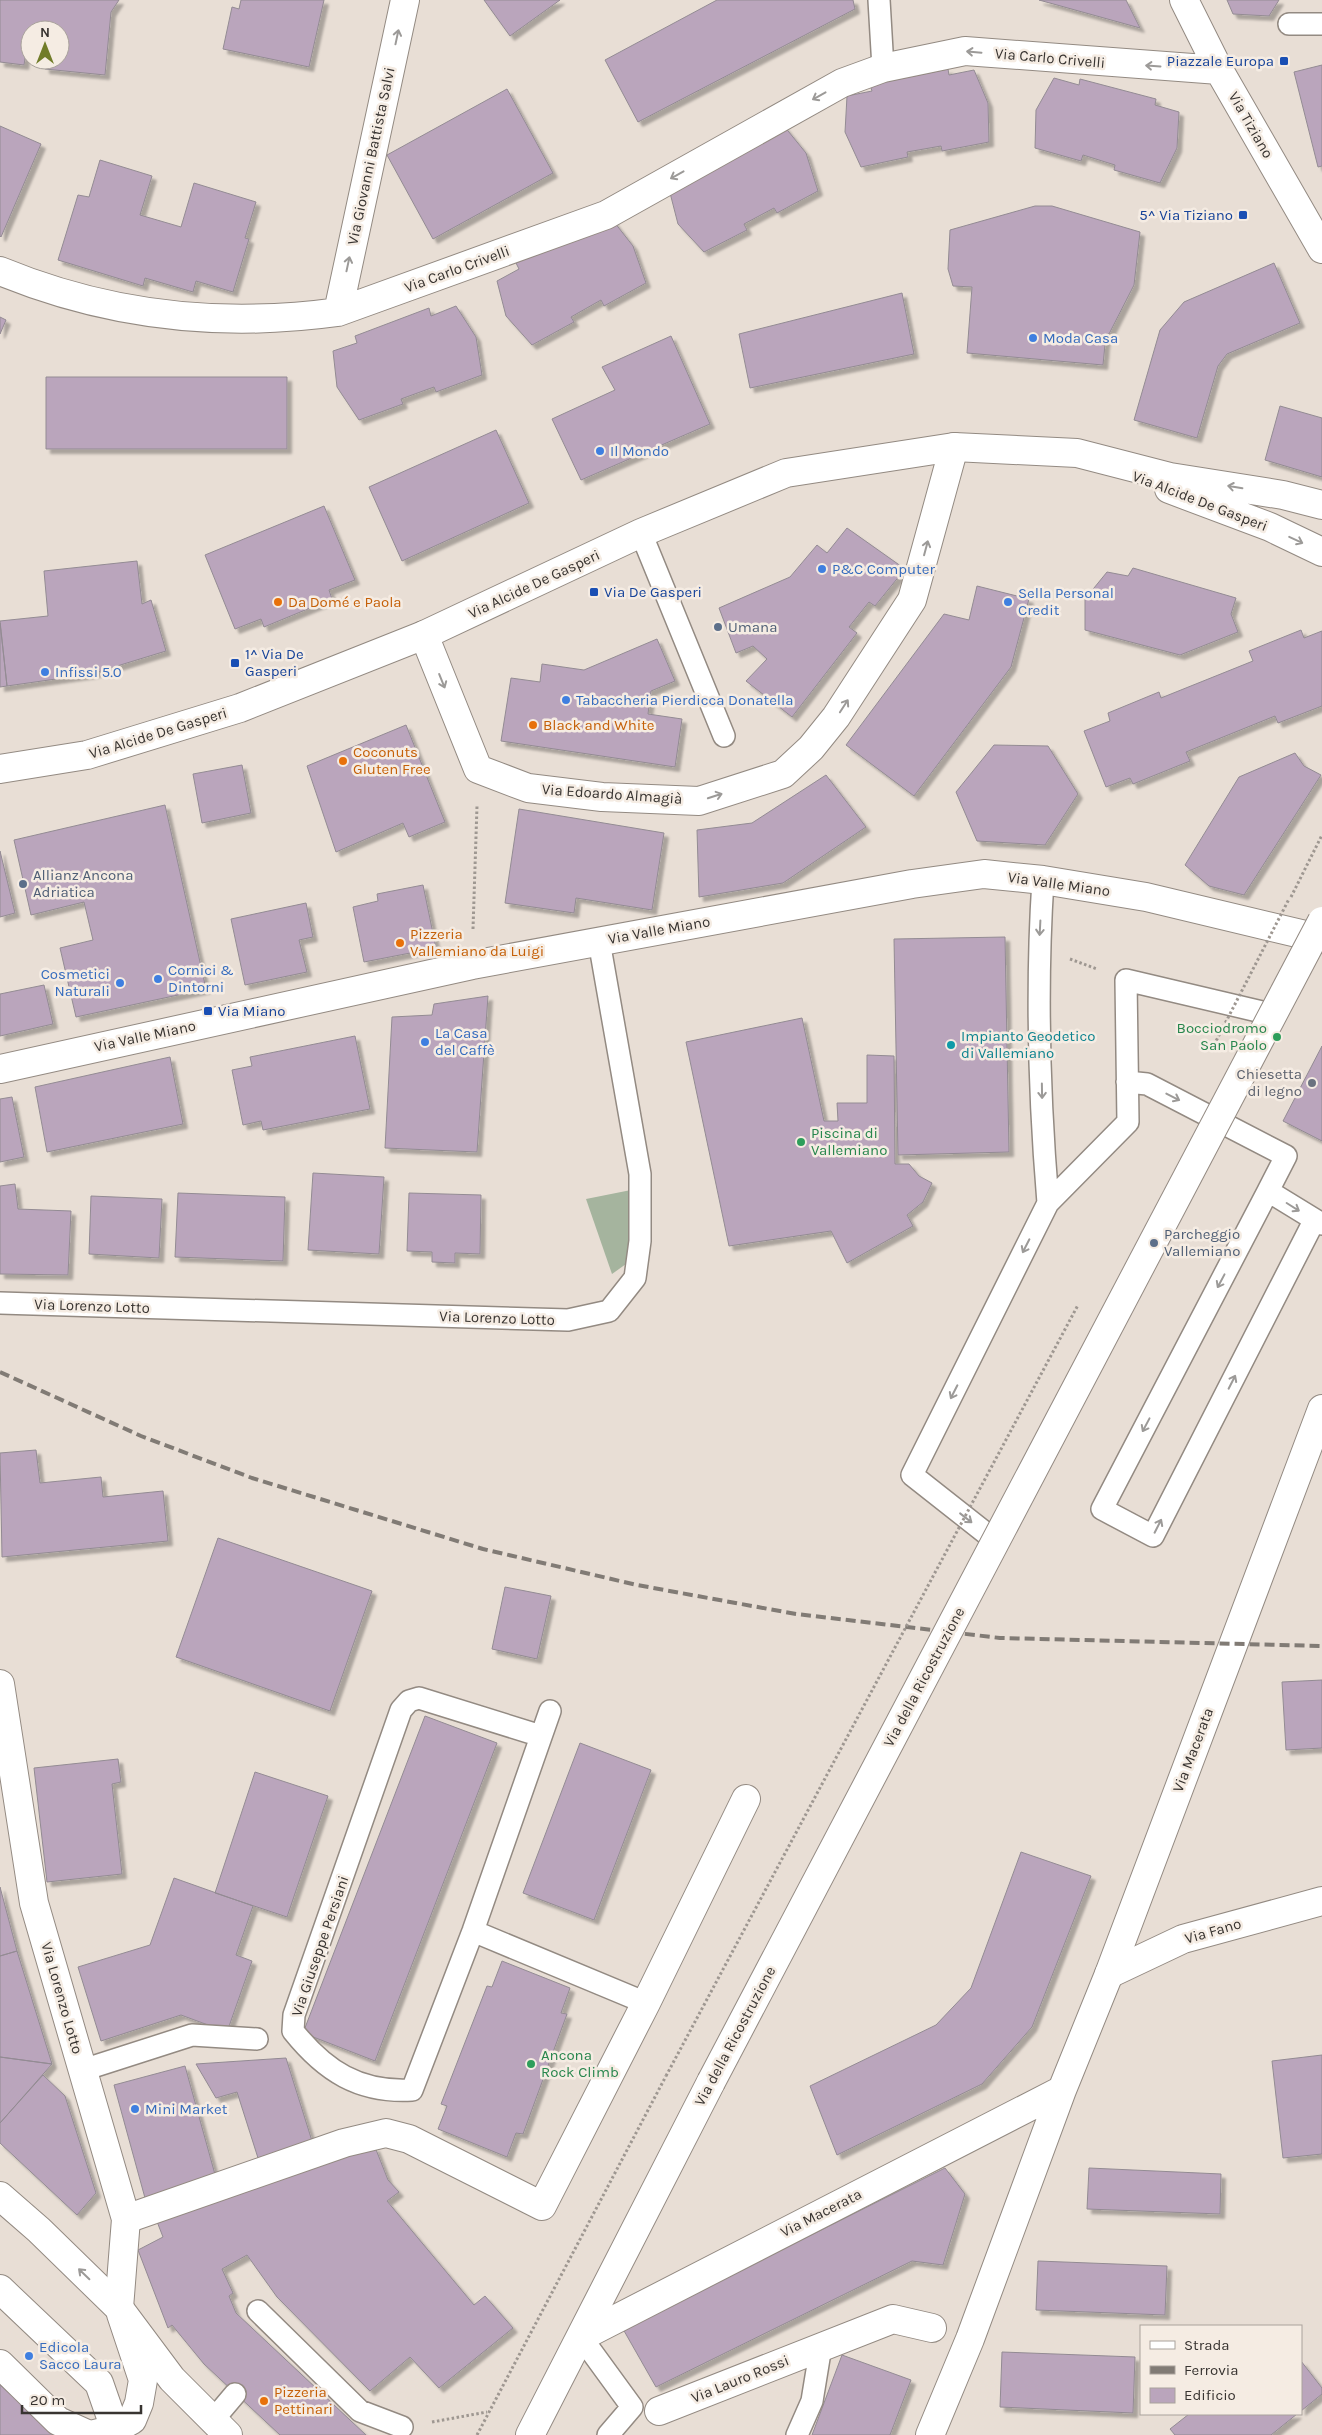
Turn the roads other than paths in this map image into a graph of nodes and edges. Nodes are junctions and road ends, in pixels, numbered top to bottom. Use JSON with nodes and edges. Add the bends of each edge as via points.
{"nodes":[{"id":1,"x":405,"y":0,"type":"edge"},
{"id":2,"x":879,"y":0,"type":"edge"},
{"id":3,"x":1184,"y":0,"type":"edge"},
{"id":4,"x":1289,"y":24,"type":"dead end"},
{"id":5,"x":1322,"y":24,"type":"edge"},
{"id":6,"x":883,"y":68,"type":"junction"},
{"id":7,"x":1219,"y":70,"type":"junction"},
{"id":8,"x":1322,"y":249,"type":"edge"},
{"id":9,"x":0,"y":271,"type":"edge"},
{"id":10,"x":338,"y":312,"type":"junction"},
{"id":11,"x":954,"y":447,"type":"junction"},
{"id":12,"x":1077,"y":453,"type":"junction"},
{"id":13,"x":1322,"y":505,"type":"edge"},
{"id":14,"x":642,"y":533,"type":"junction"},
{"id":15,"x":1322,"y":552,"type":"edge"},
{"id":16,"x":424,"y":635,"type":"junction"},
{"id":17,"x":724,"y":736,"type":"dead end"},
{"id":18,"x":0,"y":769,"type":"edge"},
{"id":19,"x":1043,"y":880,"type":"junction"},
{"id":20,"x":1322,"y":921,"type":"edge"},
{"id":21,"x":1322,"y":939,"type":"edge"},
{"id":22,"x":599,"y":940,"type":"junction"},
{"id":23,"x":1262,"y":1012,"type":"dead end"},
{"id":24,"x":0,"y":1069,"type":"edge"},
{"id":25,"x":1127,"y":1082,"type":"junction"},
{"id":26,"x":1217,"y":1120,"type":"junction"},
{"id":27,"x":1268,"y":1191,"type":"junction"},
{"id":28,"x":1048,"y":1203,"type":"junction"},
{"id":29,"x":1318,"y":1222,"type":"edge"},
{"id":30,"x":0,"y":1303,"type":"edge"},
{"id":31,"x":1322,"y":1409,"type":"edge"},
{"id":32,"x":0,"y":1684,"type":"edge"},
{"id":33,"x":550,"y":1711,"type":"dead end"},
{"id":34,"x":541,"y":1736,"type":"junction"},
{"id":35,"x":746,"y":1799,"type":"dead end"},
{"id":36,"x":1322,"y":1901,"type":"edge"},
{"id":37,"x":473,"y":1931,"type":"junction"},
{"id":38,"x":1109,"y":1974,"type":"junction"},
{"id":39,"x":646,"y":2003,"type":"junction"},
{"id":40,"x":257,"y":2039,"type":"dead end"},
{"id":41,"x":83,"y":2070,"type":"junction"},
{"id":42,"x":1062,"y":2090,"type":"junction"},
{"id":43,"x":0,"y":2196,"type":"edge"},
{"id":44,"x":126,"y":2219,"type":"junction"},
{"id":45,"x":0,"y":2289,"type":"edge"},
{"id":46,"x":119,"y":2308,"type":"junction"},
{"id":47,"x":258,"y":2311,"type":"dead end"},
{"id":48,"x":932,"y":2328,"type":"dead end"},
{"id":49,"x":581,"y":2336,"type":"junction"},
{"id":50,"x":821,"y":2346,"type":"junction"},
{"id":51,"x":0,"y":2364,"type":"edge"},
{"id":52,"x":234,"y":2394,"type":"dead end"},
{"id":53,"x":659,"y":2411,"type":"dead end"},
{"id":54,"x":402,"y":2427,"type":"road end"},
{"id":55,"x":221,"y":2428,"type":"edge"},
{"id":56,"x":98,"y":2433,"type":"edge"},
{"id":57,"x":530,"y":2435,"type":"edge"},
{"id":58,"x":608,"y":2435,"type":"edge"},
{"id":59,"x":797,"y":2435,"type":"edge"},
{"id":60,"x":930,"y":2435,"type":"edge"}],
"edges":[{"from":10,"to":1,"type":"street","name":"Via Giovanni Battista Salvi","one_way":true},
{"from":2,"to":6,"type":"lane"},
{"from":3,"to":7,"type":"street","name":"Via Tiziano"},
{"from":4,"to":5,"type":"lane"},
{"from":7,"to":6,"type":"street","name":"Via Carlo Crivelli","one_way":true,"via":[[965,51]]},
{"from":6,"to":10,"type":"street","name":"Via Carlo Crivelli","one_way":true,"via":[[842,83],[606,215]]},
{"from":7,"to":8,"type":"street","name":"Via Tiziano"},
{"from":9,"to":10,"type":"street","name":"Via Carlo Crivelli","via":[[78,299],[172,316],[244,320]]},
{"from":11,"to":12,"type":"street","name":"Via Alcide De Gasperi"},
{"from":11,"to":14,"type":"street","name":"Via Alcide De Gasperi","via":[[786,473]]},
{"from":16,"to":11,"type":"street","name":"Via Edoardo Almagià","one_way":true,"via":[[478,769],[528,788],[602,797],[699,801],[783,774],[836,718],[912,600]]},
{"from":13,"to":12,"type":"street","name":"Via Alcide De Gasperi","one_way":true,"via":[[1283,495],[1170,477]]},
{"from":12,"to":15,"type":"street","name":"Via Alcide De Gasperi","one_way":true,"via":[[1270,528]]},
{"from":14,"to":16,"type":"street","name":"Via Alcide De Gasperi"},
{"from":14,"to":17,"type":"lane"},
{"from":16,"to":18,"type":"street","name":"Via Alcide De Gasperi","via":[[231,710],[87,755]]},
{"from":19,"to":21,"type":"street","name":"Via Valle Miano","via":[[1146,898]]},
{"from":19,"to":22,"type":"street","name":"Via Valle Miano","via":[[984,874]]},
{"from":19,"to":28,"type":"lane","one_way":true,"via":[[1039,947]]},
{"from":20,"to":49,"type":"street","name":"Via della Ricostruzione","bridge":true,"via":[[711,2082]]},
{"from":22,"to":24,"type":"street","name":"Via Valle Miano"},
{"from":22,"to":30,"type":"lane","name":"Via Lorenzo Lotto","via":[[640,1174],[640,1241],[635,1278],[609,1311],[568,1320]]},
{"from":23,"to":25,"type":"lane","via":[[1126,980]]},
{"from":25,"to":26,"type":"lane","one_way":true,"via":[[1148,1084]]},
{"from":25,"to":28,"type":"lane","via":[[1128,1122]]},
{"from":26,"to":27,"type":"lane","via":[[1286,1156]]},
{"from":28,"to":26,"type":"lane","one_way":true,"via":[[912,1475],[997,1542]]},
{"from":27,"to":29,"type":"lane","one_way":true},
{"from":27,"to":29,"type":"lane","one_way":true,"via":[[1102,1509],[1153,1536]]},
{"from":31,"to":38,"type":"street","name":"Via Macerata"},
{"from":32,"to":41,"type":"street","name":"Via Lorenzo Lotto","via":[[34,1903]]},
{"from":33,"to":34,"type":"lane","name":"Via Giuseppe Persiani"},
{"from":34,"to":37,"type":"lane","name":"Via Giuseppe Persiani"},
{"from":34,"to":37,"type":"lane","name":"Via Giuseppe Persiani","via":[[419,1698],[409,1701],[401,1710],[294,2015],[293,2031],[309,2050],[338,2074],[372,2089],[389,2092],[412,2090]]},
{"from":35,"to":39,"type":"street"},
{"from":36,"to":38,"type":"street","name":"Via Fano","via":[[1183,1939]]},
{"from":37,"to":39,"type":"lane"},
{"from":38,"to":42,"type":"street","name":"Via Macerata"},
{"from":39,"to":44,"type":"street","via":[[542,2206],[409,2139],[386,2133],[344,2143]]},
{"from":40,"to":41,"type":"lane","via":[[192,2035]]},
{"from":41,"to":44,"type":"street","name":"Via Lorenzo Lotto"},
{"from":42,"to":49,"type":"street","name":"Via Macerata"},
{"from":42,"to":60,"type":"street","name":"Via Macerata","via":[[970,2338]]},
{"from":46,"to":43,"type":"street","one_way":true},
{"from":44,"to":46,"type":"street","name":"Via Lorenzo Lotto"},
{"from":45,"to":56,"type":"street","via":[[99,2383]]},
{"from":46,"to":55,"type":"street","via":[[172,2379]]},
{"from":46,"to":56,"type":"street","via":[[143,2380],[132,2420]]},
{"from":47,"to":54,"type":"lane","via":[[279,2342],[360,2411]]},
{"from":48,"to":50,"type":"street","name":"Via Lauro Rossi","via":[[892,2319]]},
{"from":49,"to":57,"type":"street","name":"Via della Ricostruzione"},
{"from":49,"to":58,"type":"lane","via":[[632,2407]]},
{"from":50,"to":53,"type":"street","name":"Via Lauro Rossi"},
{"from":50,"to":59,"type":"lane","via":[[812,2401]]},
{"from":51,"to":56,"type":"street","via":[[58,2421]]},
{"from":52,"to":55,"type":"lane"}]}
